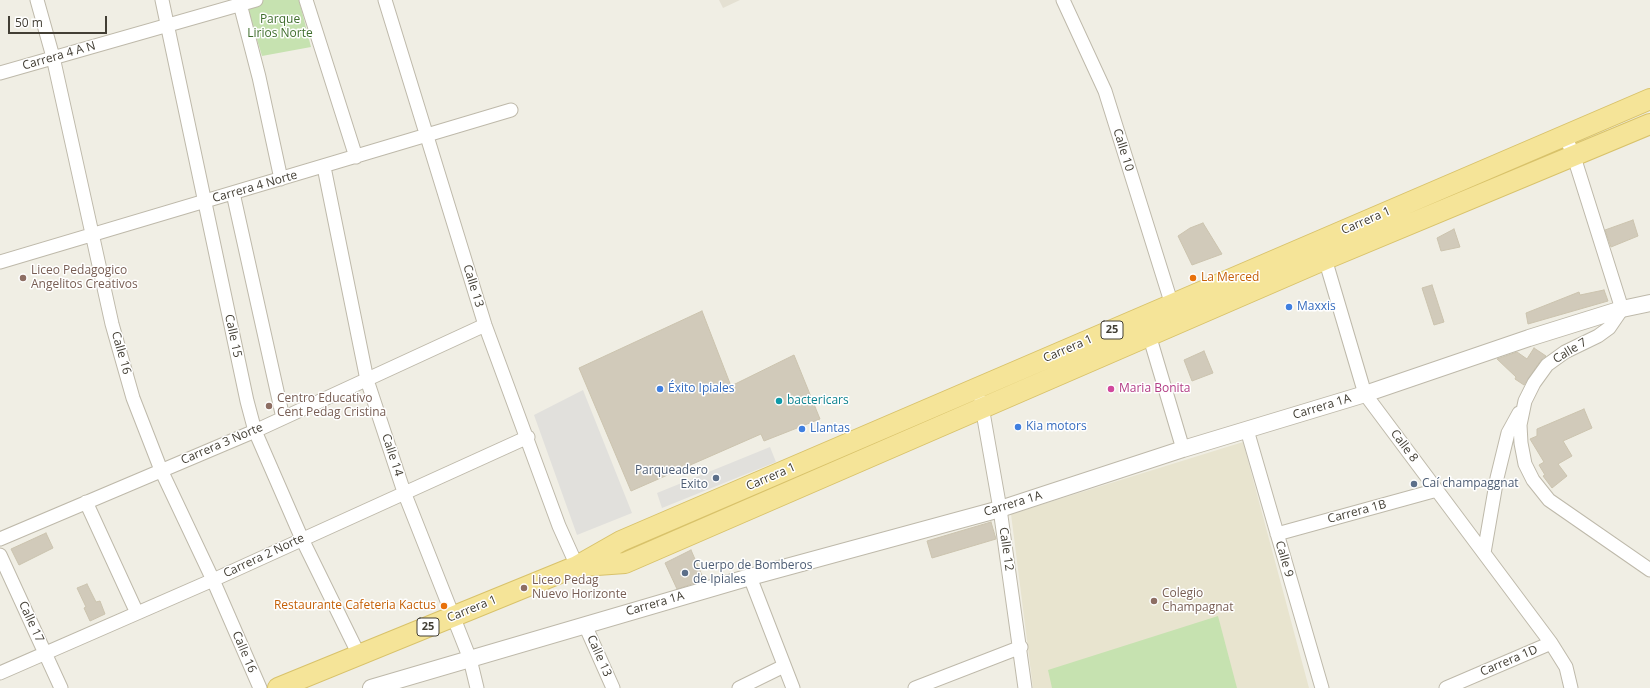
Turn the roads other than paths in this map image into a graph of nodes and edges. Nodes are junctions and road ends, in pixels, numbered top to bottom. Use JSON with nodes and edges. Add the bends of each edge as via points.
{"nodes":[{"id":1,"x":37,"y":0,"type":"edge"},
{"id":2,"x":162,"y":0,"type":"edge"},
{"id":3,"x":256,"y":0,"type":"edge"},
{"id":4,"x":306,"y":0,"type":"edge"},
{"id":5,"x":385,"y":0,"type":"edge"},
{"id":6,"x":1063,"y":0,"type":"edge"},
{"id":7,"x":239,"y":2,"type":"edge"},
{"id":8,"x":168,"y":25,"type":"junction"},
{"id":9,"x":53,"y":57,"type":"junction"},
{"id":10,"x":0,"y":73,"type":"edge"},
{"id":11,"x":1650,"y":99,"type":"edge"},
{"id":12,"x":511,"y":110,"type":"dead end"},
{"id":13,"x":1650,"y":124,"type":"edge"},
{"id":14,"x":1565,"y":135,"type":"junction"},
{"id":15,"x":427,"y":136,"type":"junction"},
{"id":16,"x":356,"y":157,"type":"junction"},
{"id":17,"x":1574,"y":157,"type":"junction"},
{"id":18,"x":324,"y":167,"type":"junction"},
{"id":19,"x":282,"y":179,"type":"junction"},
{"id":20,"x":233,"y":193,"type":"junction"},
{"id":21,"x":205,"y":201,"type":"junction"},
{"id":22,"x":92,"y":235,"type":"junction"},
{"id":23,"x":1322,"y":251,"type":"junction"},
{"id":24,"x":0,"y":262,"type":"edge"},
{"id":25,"x":1650,"y":303,"type":"edge"},
{"id":26,"x":1172,"y":305,"type":"junction"},
{"id":27,"x":1622,"y":309,"type":"junction"},
{"id":28,"x":1142,"y":317,"type":"junction"},
{"id":29,"x":485,"y":325,"type":"junction"},
{"id":30,"x":1149,"y":336,"type":"junction"},
{"id":31,"x":367,"y":380,"type":"junction"},
{"id":32,"x":977,"y":388,"type":"junction"},
{"id":33,"x":1365,"y":394,"type":"junction"},
{"id":34,"x":1525,"y":400,"type":"junction"},
{"id":35,"x":983,"y":408,"type":"junction"},
{"id":36,"x":283,"y":418,"type":"junction"},
{"id":37,"x":1246,"y":430,"type":"junction"},
{"id":38,"x":255,"y":431,"type":"junction"},
{"id":39,"x":528,"y":437,"type":"junction"},
{"id":40,"x":1183,"y":449,"type":"junction"},
{"id":41,"x":161,"y":470,"type":"junction"},
{"id":42,"x":1437,"y":490,"type":"junction"},
{"id":43,"x":404,"y":492,"type":"junction"},
{"id":44,"x":718,"y":500,"type":"junction"},
{"id":45,"x":86,"y":502,"type":"junction"},
{"id":46,"x":1000,"y":509,"type":"junction"},
{"id":47,"x":726,"y":519,"type":"junction"},
{"id":48,"x":1276,"y":534,"type":"junction"},
{"id":49,"x":0,"y":539,"type":"edge"},
{"id":50,"x":302,"y":539,"type":"junction"},
{"id":51,"x":1484,"y":553,"type":"junction"},
{"id":52,"x":0,"y":555,"type":"edge"},
{"id":53,"x":578,"y":566,"type":"junction"},
{"id":54,"x":1650,"y":570,"type":"edge"},
{"id":55,"x":750,"y":577,"type":"junction"},
{"id":56,"x":213,"y":580,"type":"junction"},
{"id":57,"x":137,"y":612,"type":"junction"},
{"id":58,"x":453,"y":617,"type":"junction"},
{"id":59,"x":585,"y":624,"type":"junction"},
{"id":60,"x":1551,"y":643,"type":"junction"},
{"id":61,"x":1020,"y":647,"type":"junction"},
{"id":62,"x":45,"y":653,"type":"junction"},
{"id":63,"x":358,"y":655,"type":"junction"},
{"id":64,"x":470,"y":659,"type":"junction"},
{"id":65,"x":784,"y":666,"type":"junction"},
{"id":66,"x":0,"y":673,"type":"edge"},
{"id":67,"x":942,"y":683,"type":"edge"},
{"id":68,"x":61,"y":688,"type":"edge"},
{"id":69,"x":260,"y":688,"type":"edge"},
{"id":70,"x":278,"y":688,"type":"edge"},
{"id":71,"x":371,"y":688,"type":"edge"},
{"id":72,"x":477,"y":688,"type":"edge"},
{"id":73,"x":613,"y":688,"type":"edge"},
{"id":74,"x":739,"y":688,"type":"edge"},
{"id":75,"x":793,"y":688,"type":"edge"},
{"id":76,"x":915,"y":688,"type":"edge"},
{"id":77,"x":1025,"y":688,"type":"edge"},
{"id":78,"x":1322,"y":688,"type":"edge"},
{"id":79,"x":1446,"y":688,"type":"edge"},
{"id":80,"x":1571,"y":688,"type":"edge"}],
"edges":[{"from":1,"to":9,"type":"street","name":"Calle 16"},
{"from":2,"to":8,"type":"street","name":"Calle 15"},
{"from":3,"to":7,"type":"street","name":"Carrera 4 A N"},
{"from":4,"to":16,"type":"street"},
{"from":5,"to":15,"type":"street","name":"Calle 13"},
{"from":6,"to":26,"type":"street","name":"Calle 10","via":[[1105,91]]},
{"from":7,"to":8,"type":"street","name":"Carrera 4 A N"},
{"from":7,"to":19,"type":"street"},
{"from":8,"to":9,"type":"street","name":"Carrera 4 A N"},
{"from":8,"to":21,"type":"street","name":"Calle 15"},
{"from":9,"to":10,"type":"street","name":"Carrera 4 A N"},
{"from":9,"to":22,"type":"street","name":"Calle 16"},
{"from":11,"to":14,"type":"main road","name":"Carrera 1","number":"25"},
{"from":12,"to":15,"type":"street","name":"Carrera 4 Norte"},
{"from":13,"to":17,"type":"main road","name":"Carrera 1","number":"25"},
{"from":14,"to":17,"type":"street"},
{"from":14,"to":23,"type":"main road","name":"Carrera 1","number":"25"},
{"from":15,"to":16,"type":"street","name":"Carrera 4 Norte"},
{"from":15,"to":29,"type":"street","name":"Calle 13"},
{"from":16,"to":18,"type":"street","name":"Carrera 4 Norte"},
{"from":17,"to":23,"type":"main road","name":"Carrera 1","number":"25"},
{"from":17,"to":27,"type":"street"},
{"from":18,"to":19,"type":"street","name":"Carrera 4 Norte"},
{"from":18,"to":31,"type":"street","name":"Calle 14"},
{"from":19,"to":20,"type":"street","name":"Carrera 4 Norte"},
{"from":20,"to":21,"type":"street","name":"Carrera 4 Norte"},
{"from":20,"to":36,"type":"street"},
{"from":21,"to":22,"type":"street","name":"Carrera 4 Norte"},
{"from":21,"to":38,"type":"street","name":"Calle 15"},
{"from":22,"to":24,"type":"street","name":"Carrera 4 Norte"},
{"from":22,"to":41,"type":"street","name":"Calle 16","via":[[112,324],[133,398]]},
{"from":23,"to":26,"type":"main road","name":"Carrera 1","number":"25"},
{"from":23,"to":30,"type":"main road","name":"Carrera 1","number":"25"},
{"from":23,"to":33,"type":"street","name":"Calle 8"},
{"from":25,"to":27,"type":"street","name":"Carrera 1A"},
{"from":26,"to":28,"type":"main road","name":"Carrera 1","number":"25"},
{"from":27,"to":33,"type":"street","name":"Carrera 1A"},
{"from":27,"to":34,"type":"street","name":"Calle 7","via":[[1609,328],[1565,352],[1548,366],[1534,383]]},
{"from":28,"to":30,"type":"street"},
{"from":28,"to":32,"type":"main road","name":"Carrera 1","number":"25"},
{"from":29,"to":31,"type":"street","name":"Carrera 3 Norte"},
{"from":29,"to":39,"type":"street","name":"Calle 13"},
{"from":30,"to":35,"type":"main road","name":"Carrera 1","number":"25"},
{"from":30,"to":40,"type":"street"},
{"from":31,"to":36,"type":"street","name":"Carrera 3 Norte"},
{"from":31,"to":43,"type":"street","name":"Calle 14"},
{"from":32,"to":35,"type":"street","name":"Calle 12"},
{"from":32,"to":44,"type":"main road","name":"Carrera 1","number":"25"},
{"from":33,"to":37,"type":"street","name":"Carrera 1A"},
{"from":33,"to":42,"type":"street","name":"Calle 8"},
{"from":34,"to":51,"type":"street","via":[[1508,433]]},
{"from":34,"to":54,"type":"street","name":"Calle 7","via":[[1520,425],[1521,444],[1525,464],[1533,480],[1549,500]]},
{"from":35,"to":46,"type":"street","name":"Calle 12"},
{"from":35,"to":47,"type":"main road","name":"Carrera 1","number":"25"},
{"from":36,"to":38,"type":"street","name":"Carrera 3 Norte"},
{"from":37,"to":40,"type":"street","name":"Carrera 1A"},
{"from":37,"to":48,"type":"street","name":"Calle 9"},
{"from":38,"to":41,"type":"street","name":"Carrera 3 Norte"},
{"from":38,"to":50,"type":"street","name":"Calle 15"},
{"from":39,"to":43,"type":"street","name":"Carrera 2 Norte"},
{"from":39,"to":53,"type":"street","name":"Calle 13","via":[[559,526]]},
{"from":40,"to":46,"type":"street","name":"Carrera 1A"},
{"from":41,"to":45,"type":"street","name":"Carrera 3 Norte"},
{"from":41,"to":56,"type":"street","name":"Calle 16"},
{"from":42,"to":48,"type":"street","name":"Carrera 1B"},
{"from":42,"to":51,"type":"street","name":"Calle 8"},
{"from":43,"to":50,"type":"street","name":"Carrera 2 Norte"},
{"from":43,"to":58,"type":"street","name":"Calle 14"},
{"from":44,"to":47,"type":"main road"},
{"from":44,"to":53,"type":"main road","name":"Carrera 1","number":"25","via":[[621,541]]},
{"from":45,"to":49,"type":"street","name":"Carrera 3 Norte"},
{"from":45,"to":57,"type":"street"},
{"from":46,"to":55,"type":"street","name":"Carrera 1A"},
{"from":46,"to":61,"type":"street","name":"Calle 12"},
{"from":47,"to":53,"type":"main road","name":"Carrera 1","number":"25","via":[[625,562]]},
{"from":48,"to":78,"type":"street","name":"Calle 9"},
{"from":50,"to":56,"type":"street","name":"Carrera 2 Norte"},
{"from":50,"to":63,"type":"street","name":"Calle 15"},
{"from":51,"to":60,"type":"street","name":"Calle 8"},
{"from":52,"to":62,"type":"street","name":"Calle 17"},
{"from":53,"to":58,"type":"main road","name":"Carrera 1","number":"25"},
{"from":55,"to":59,"type":"street","name":"Carrera 1A"},
{"from":55,"to":65,"type":"street"},
{"from":56,"to":57,"type":"street","name":"Carrera 2 Norte"},
{"from":56,"to":69,"type":"street","name":"Calle 16"},
{"from":57,"to":62,"type":"street","name":"Carrera 2 Norte"},
{"from":58,"to":63,"type":"main road","name":"Carrera 1","number":"25"},
{"from":58,"to":64,"type":"street","name":"Calle 14"},
{"from":59,"to":64,"type":"street","name":"Carrera 1A"},
{"from":59,"to":73,"type":"street","name":"Calle 13"},
{"from":60,"to":79,"type":"street","name":"Carrera 1D"},
{"from":60,"to":80,"type":"street","name":"Calle 8","via":[[1566,667]]},
{"from":61,"to":67,"type":"street"},
{"from":61,"to":77,"type":"street","name":"Calle 12"},
{"from":62,"to":66,"type":"street","name":"Carrera 2 Norte"},
{"from":62,"to":68,"type":"street","name":"Calle 17"},
{"from":63,"to":70,"type":"main road","name":"Carrera 1","number":"25"},
{"from":64,"to":71,"type":"street","name":"Carrera 1A"},
{"from":64,"to":72,"type":"street","name":"Calle 14"},
{"from":65,"to":74,"type":"street"},
{"from":65,"to":75,"type":"street"},
{"from":67,"to":76,"type":"street"}]}
